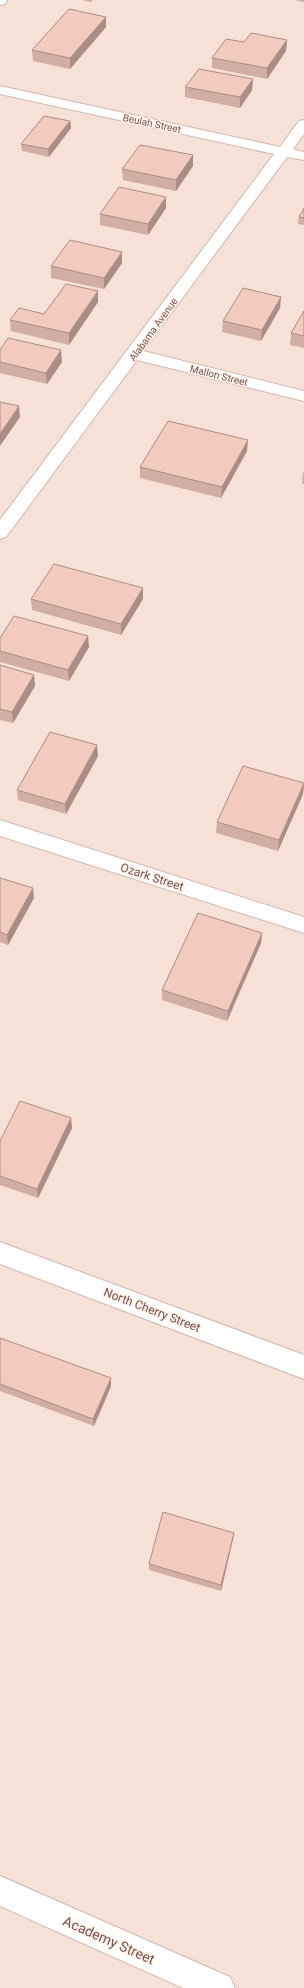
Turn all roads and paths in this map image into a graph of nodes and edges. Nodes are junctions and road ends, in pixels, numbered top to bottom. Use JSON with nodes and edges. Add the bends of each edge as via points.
{"nodes":[{"id":1,"x":0,"y":90,"type":"edge"},
{"id":2,"x":304,"y":124,"type":"edge"},
{"id":3,"x":284,"y":151,"type":"junction"},
{"id":4,"x":304,"y":156,"type":"edge"},
{"id":5,"x":134,"y":354,"type":"junction"},
{"id":6,"x":304,"y":396,"type":"edge"},
{"id":7,"x":0,"y":534,"type":"edge"},
{"id":8,"x":0,"y":828,"type":"edge"},
{"id":9,"x":304,"y":926,"type":"edge"},
{"id":10,"x":0,"y":1253,"type":"edge"},
{"id":11,"x":304,"y":1367,"type":"edge"},
{"id":12,"x":0,"y":1891,"type":"edge"},
{"id":13,"x":218,"y":1988,"type":"edge"}],
"edges":[{"from":1,"to":3,"type":"street","name":"Beulah Street"},
{"from":2,"to":3,"type":"street","name":"Alabama Avenue"},
{"from":3,"to":4,"type":"street","name":"Beulah Street"},
{"from":3,"to":5,"type":"street","name":"Alabama Avenue"},
{"from":5,"to":6,"type":"street","name":"Mallon Street"},
{"from":5,"to":7,"type":"street","name":"Alabama Avenue"},
{"from":8,"to":9,"type":"street","name":"Ozark Street"},
{"from":10,"to":11,"type":"street","name":"North Cherry Street"},
{"from":12,"to":13,"type":"street","name":"Academy Street"}]}
